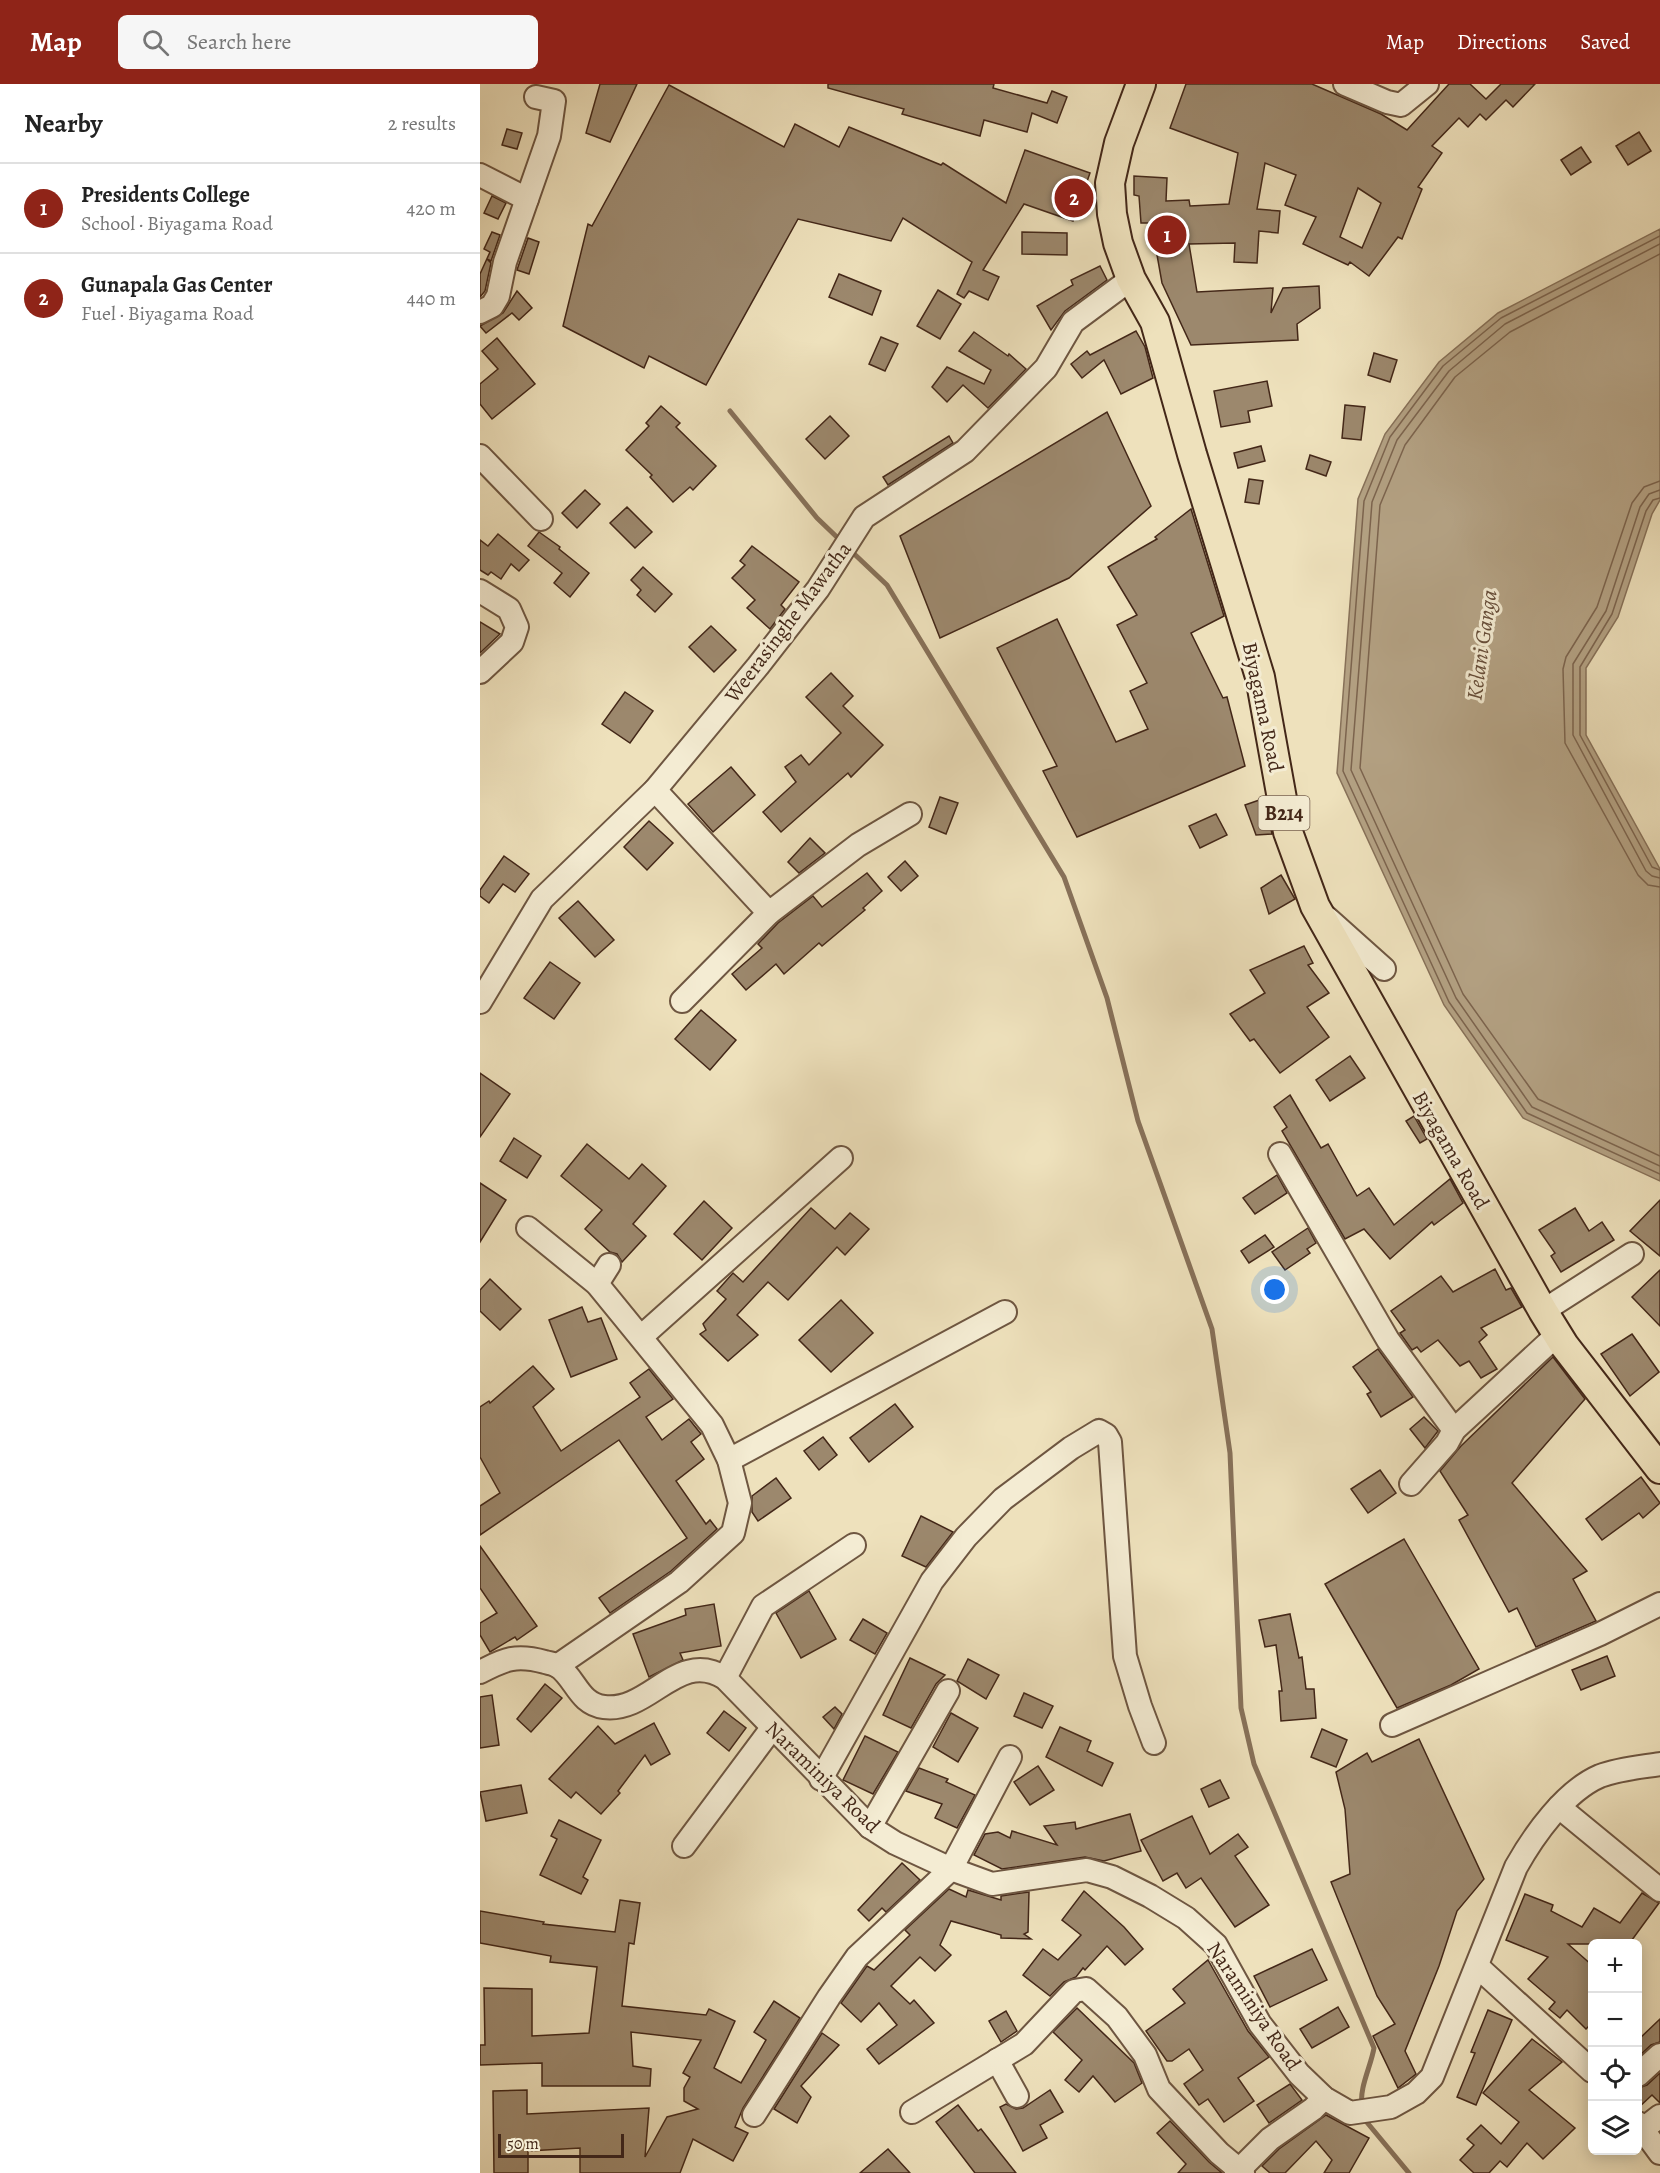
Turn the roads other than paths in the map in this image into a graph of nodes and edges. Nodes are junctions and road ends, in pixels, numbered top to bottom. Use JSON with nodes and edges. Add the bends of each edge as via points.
{"nodes":[{"id":1,"x":1140,"y":84,"type":"edge"},
{"id":2,"x":1345,"y":84,"type":"edge"},
{"id":3,"x":1427,"y":84,"type":"edge"},
{"id":4,"x":536,"y":97,"type":"dead end"},
{"id":5,"x":480,"y":175,"type":"edge"},
{"id":6,"x":527,"y":199,"type":"junction"},
{"id":7,"x":1131,"y":279,"type":"junction"},
{"id":8,"x":480,"y":312,"type":"edge"},
{"id":9,"x":480,"y":456,"type":"edge"},
{"id":10,"x":541,"y":519,"type":"dead end"},
{"id":11,"x":480,"y":591,"type":"edge"},
{"id":12,"x":480,"y":672,"type":"edge"},
{"id":13,"x":655,"y":790,"type":"junction"},
{"id":14,"x":910,"y":814,"type":"dead end"},
{"id":15,"x":1315,"y":906,"type":"junction"},
{"id":16,"x":769,"y":913,"type":"junction"},
{"id":17,"x":1384,"y":969,"type":"dead end"},
{"id":18,"x":682,"y":1001,"type":"dead end"},
{"id":19,"x":480,"y":1002,"type":"edge"},
{"id":20,"x":1280,"y":1154,"type":"dead end"},
{"id":21,"x":841,"y":1158,"type":"dead end"},
{"id":22,"x":528,"y":1228,"type":"dead end"},
{"id":23,"x":1632,"y":1254,"type":"dead end"},
{"id":24,"x":1005,"y":1312,"type":"dead end"},
{"id":25,"x":1551,"y":1322,"type":"junction"},
{"id":26,"x":642,"y":1336,"type":"junction"},
{"id":27,"x":1454,"y":1430,"type":"junction"},
{"id":28,"x":729,"y":1460,"type":"junction"},
{"id":29,"x":1660,"y":1469,"type":"edge"},
{"id":30,"x":1411,"y":1484,"type":"dead end"},
{"id":31,"x":854,"y":1545,"type":"dead end"},
{"id":32,"x":1660,"y":1604,"type":"edge"},
{"id":33,"x":557,"y":1666,"type":"junction"},
{"id":34,"x":480,"y":1672,"type":"edge"},
{"id":35,"x":725,"y":1678,"type":"junction"},
{"id":36,"x":948,"y":1691,"type":"dead end"},
{"id":37,"x":1392,"y":1725,"type":"dead end"},
{"id":38,"x":772,"y":1728,"type":"junction"},
{"id":39,"x":1154,"y":1743,"type":"dead end"},
{"id":40,"x":1010,"y":1758,"type":"dead end"},
{"id":41,"x":1660,"y":1764,"type":"edge"},
{"id":42,"x":821,"y":1779,"type":"junction"},
{"id":43,"x":1559,"y":1808,"type":"junction"},
{"id":44,"x":870,"y":1827,"type":"junction"},
{"id":45,"x":684,"y":1846,"type":"dead end"},
{"id":46,"x":951,"y":1869,"type":"junction"},
{"id":47,"x":1660,"y":1890,"type":"edge"},
{"id":48,"x":1478,"y":1967,"type":"junction"},
{"id":49,"x":1660,"y":2055,"type":"edge"},
{"id":50,"x":997,"y":2060,"type":"junction"},
{"id":51,"x":1588,"y":2066,"type":"edge"},
{"id":52,"x":1642,"y":2071,"type":"edge"},
{"id":53,"x":1017,"y":2096,"type":"dead end"},
{"id":54,"x":1324,"y":2098,"type":"junction"},
{"id":55,"x":912,"y":2112,"type":"dead end"},
{"id":56,"x":754,"y":2115,"type":"dead end"},
{"id":57,"x":1647,"y":2123,"type":"edge"},
{"id":58,"x":1660,"y":2153,"type":"edge"},
{"id":59,"x":1239,"y":2172,"type":"edge"}],
"edges":[{"from":1,"to":7,"type":"main road","name":"Biyagama Road","number":"B214","via":[[1110,183],[1118,243]]},
{"from":2,"to":3,"type":"street","via":[[1401,105]]},
{"from":4,"to":6,"type":"street","via":[[554,101],[549,136]]},
{"from":5,"to":6,"type":"street"},
{"from":6,"to":8,"type":"street","via":[[505,262],[498,296],[492,306]]},
{"from":7,"to":13,"type":"street","name":"Weerasinghe Mawatha","via":[[1073,322],[1046,368],[965,451],[864,517],[818,589]]},
{"from":7,"to":15,"type":"main road","name":"Biyagama Road","number":"B214","via":[[1155,322],[1260,677],[1288,832]]},
{"from":9,"to":10,"type":"street"},
{"from":11,"to":12,"type":"street","via":[[509,609],[517,627],[512,642]]},
{"from":13,"to":16,"type":"street"},
{"from":13,"to":19,"type":"street","name":"Weerasinghe Mawatha","via":[[542,899]]},
{"from":14,"to":16,"type":"street","via":[[858,845]]},
{"from":15,"to":17,"type":"street"},
{"from":15,"to":25,"type":"main road","name":"Biyagama Road","number":"B214"},
{"from":16,"to":18,"type":"street"},
{"from":20,"to":27,"type":"street","via":[[1388,1340]]},
{"from":21,"to":26,"type":"street"},
{"from":22,"to":26,"type":"street","via":[[603,1274]]},
{"from":23,"to":25,"type":"street"},
{"from":24,"to":28,"type":"street"},
{"from":25,"to":27,"type":"street"},
{"from":25,"to":29,"type":"main road","name":"Biyagama Road","number":"B214","via":[[1564,1345]]},
{"from":26,"to":28,"type":"street","via":[[712,1425]]},
{"from":27,"to":30,"type":"street"},
{"from":28,"to":33,"type":"street","via":[[740,1503],[733,1533],[679,1582]]},
{"from":31,"to":35,"type":"street","via":[[763,1606]]},
{"from":32,"to":37,"type":"street"},
{"from":33,"to":34,"type":"street","via":[[507,1658]]},
{"from":33,"to":35,"type":"street","name":"Naraminiya Road","via":[[586,1701],[604,1707],[624,1706],[697,1668],[712,1670]]},
{"from":35,"to":38,"type":"street","name":"Naraminiya Road"},
{"from":36,"to":44,"type":"street"},
{"from":38,"to":42,"type":"street","name":"Naraminiya Road"},
{"from":38,"to":45,"type":"street"},
{"from":39,"to":42,"type":"street","via":[[1125,1656],[1110,1442],[1099,1431],[1003,1499],[966,1538],[932,1581]]},
{"from":40,"to":46,"type":"street"},
{"from":41,"to":43,"type":"street","name":"Naraminiya Road","via":[[1601,1776]]},
{"from":42,"to":44,"type":"street","name":"Naraminiya Road"},
{"from":43,"to":47,"type":"street"},
{"from":43,"to":48,"type":"street","name":"Naraminiya Road","via":[[1530,1842],[1516,1868]]},
{"from":44,"to":46,"type":"street","name":"Naraminiya Road"},
{"from":46,"to":54,"type":"street","name":"Naraminiya Road","via":[[992,1884],[1087,1870],[1112,1877],[1160,1901],[1216,1945],[1260,2024],[1299,2074]]},
{"from":46,"to":56,"type":"street","via":[[857,1957]]},
{"from":48,"to":51,"type":"street"},
{"from":48,"to":54,"type":"street","name":"Naraminiya Road","via":[[1432,2077],[1416,2093],[1390,2108],[1350,2113]]},
{"from":49,"to":52,"type":"street"},
{"from":50,"to":53,"type":"street"},
{"from":50,"to":55,"type":"street"},
{"from":50,"to":59,"type":"street","via":[[1024,2044],[1074,1991],[1086,1989],[1117,2017],[1138,2045],[1159,2089]]},
{"from":54,"to":59,"type":"street","via":[[1270,2139]]},
{"from":57,"to":58,"type":"street"}]}
